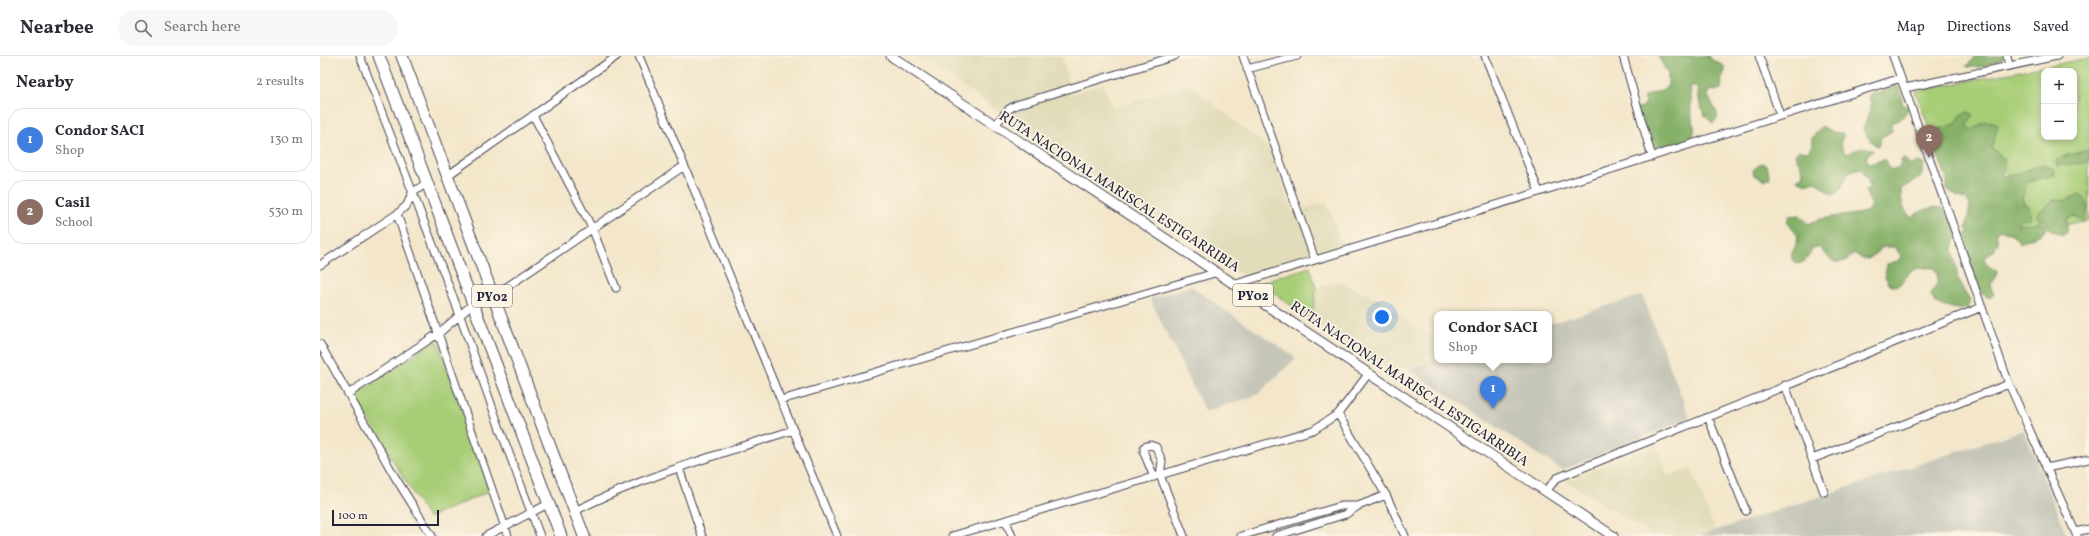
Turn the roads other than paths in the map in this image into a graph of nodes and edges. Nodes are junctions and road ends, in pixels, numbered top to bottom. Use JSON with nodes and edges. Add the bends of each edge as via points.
{"nodes":[{"id":1,"x":360,"y":56,"type":"edge"},
{"id":2,"x":379,"y":56,"type":"edge"},
{"id":3,"x":402,"y":56,"type":"edge"},
{"id":4,"x":616,"y":56,"type":"edge"},
{"id":5,"x":639,"y":56,"type":"edge"},
{"id":6,"x":891,"y":56,"type":"edge"},
{"id":7,"x":1175,"y":56,"type":"edge"},
{"id":8,"x":1243,"y":56,"type":"edge"},
{"id":9,"x":1297,"y":56,"type":"edge"},
{"id":10,"x":1485,"y":56,"type":"edge"},
{"id":11,"x":1623,"y":56,"type":"edge"},
{"id":12,"x":1759,"y":56,"type":"edge"},
{"id":13,"x":1893,"y":56,"type":"edge"},
{"id":14,"x":2007,"y":56,"type":"edge"},
{"id":15,"x":2057,"y":56,"type":"edge"},
{"id":16,"x":2009,"y":66,"type":"junction"},
{"id":17,"x":1248,"y":69,"type":"junction"},
{"id":18,"x":1901,"y":78,"type":"junction"},
{"id":19,"x":1905,"y":88,"type":"junction"},
{"id":20,"x":533,"y":115,"type":"junction"},
{"id":21,"x":1780,"y":115,"type":"junction"},
{"id":22,"x":995,"y":124,"type":"junction"},
{"id":23,"x":1652,"y":157,"type":"junction"},
{"id":24,"x":684,"y":166,"type":"junction"},
{"id":25,"x":447,"y":176,"type":"junction"},
{"id":26,"x":428,"y":182,"type":"junction"},
{"id":27,"x":412,"y":192,"type":"junction"},
{"id":28,"x":1539,"y":192,"type":"junction"},
{"id":29,"x":397,"y":214,"type":"junction"},
{"id":30,"x":592,"y":228,"type":"junction"},
{"id":31,"x":1315,"y":260,"type":"junction"},
{"id":32,"x":320,"y":265,"type":"edge"},
{"id":33,"x":1218,"y":272,"type":"junction"},
{"id":34,"x":1236,"y":284,"type":"junction"},
{"id":35,"x":616,"y":288,"type":"dead end"},
{"id":36,"x":492,"y":297,"type":"junction"},
{"id":37,"x":473,"y":304,"type":"junction"},
{"id":38,"x":1982,"y":307,"type":"junction"},
{"id":39,"x":460,"y":315,"type":"junction"},
{"id":40,"x":439,"y":333,"type":"junction"},
{"id":41,"x":320,"y":344,"type":"edge"},
{"id":42,"x":1369,"y":373,"type":"junction"},
{"id":43,"x":2009,"y":384,"type":"junction"},
{"id":44,"x":1785,"y":385,"type":"junction"},
{"id":45,"x":348,"y":394,"type":"junction"},
{"id":46,"x":781,"y":400,"type":"junction"},
{"id":47,"x":1338,"y":414,"type":"junction"},
{"id":48,"x":1708,"y":417,"type":"junction"},
{"id":49,"x":793,"y":430,"type":"junction"},
{"id":50,"x":2089,"y":459,"type":"edge"},
{"id":51,"x":1812,"y":460,"type":"junction"},
{"id":52,"x":679,"y":468,"type":"junction"},
{"id":53,"x":2046,"y":468,"type":"junction"},
{"id":54,"x":1157,"y":476,"type":"junction"},
{"id":55,"x":1546,"y":491,"type":"junction"},
{"id":56,"x":1824,"y":492,"type":"dead end"},
{"id":57,"x":1386,"y":495,"type":"junction"},
{"id":58,"x":548,"y":504,"type":"junction"},
{"id":59,"x":1358,"y":506,"type":"junction"},
{"id":60,"x":575,"y":511,"type":"junction"},
{"id":61,"x":1746,"y":511,"type":"dead end"},
{"id":62,"x":531,"y":513,"type":"junction"},
{"id":63,"x":1006,"y":520,"type":"junction"},
{"id":64,"x":506,"y":527,"type":"junction"},
{"id":65,"x":2089,"y":529,"type":"edge"},
{"id":66,"x":2076,"y":534,"type":"edge"},
{"id":67,"x":432,"y":536,"type":"edge"},
{"id":68,"x":486,"y":536,"type":"edge"},
{"id":69,"x":508,"y":536,"type":"edge"},
{"id":70,"x":540,"y":536,"type":"edge"},
{"id":71,"x":561,"y":536,"type":"edge"},
{"id":72,"x":584,"y":536,"type":"edge"},
{"id":73,"x":702,"y":536,"type":"edge"},
{"id":74,"x":837,"y":536,"type":"edge"},
{"id":75,"x":952,"y":536,"type":"edge"},
{"id":76,"x":1012,"y":536,"type":"edge"},
{"id":77,"x":1184,"y":536,"type":"edge"},
{"id":78,"x":1241,"y":536,"type":"edge"},
{"id":79,"x":1276,"y":536,"type":"edge"},
{"id":80,"x":1405,"y":536,"type":"edge"},
{"id":81,"x":1613,"y":536,"type":"edge"}],
"edges":[{"from":1,"to":27,"type":"street"},
{"from":2,"to":26,"type":"highway","number":"PY02"},
{"from":3,"to":25,"type":"highway","number":"PY02"},
{"from":4,"to":20,"type":"street"},
{"from":5,"to":24,"type":"street"},
{"from":6,"to":22,"type":"main road","name":"RUTA NACIONAL MARISCAL ESTIGARRIBIA","number":"PY02"},
{"from":7,"to":22,"type":"street","via":[[1016,105]]},
{"from":8,"to":17,"type":"street"},
{"from":9,"to":17,"type":"street"},
{"from":10,"to":28,"type":"street"},
{"from":11,"to":23,"type":"street"},
{"from":12,"to":21,"type":"street"},
{"from":13,"to":18,"type":"street"},
{"from":14,"to":16,"type":"street"},
{"from":15,"to":16,"type":"street"},
{"from":16,"to":19,"type":"street"},
{"from":17,"to":31,"type":"street"},
{"from":18,"to":19,"type":"street"},
{"from":18,"to":21,"type":"street"},
{"from":19,"to":38,"type":"street"},
{"from":20,"to":25,"type":"street"},
{"from":20,"to":30,"type":"street"},
{"from":21,"to":23,"type":"street"},
{"from":22,"to":33,"type":"main road","name":"RUTA NACIONAL MARISCAL ESTIGARRIBIA","number":"PY02"},
{"from":23,"to":28,"type":"street"},
{"from":24,"to":30,"type":"street"},
{"from":24,"to":46,"type":"street"},
{"from":25,"to":36,"type":"highway","number":"PY02"},
{"from":26,"to":27,"type":"street"},
{"from":26,"to":37,"type":"highway","number":"PY02"},
{"from":27,"to":29,"type":"street","via":[[407,205]]},
{"from":27,"to":39,"type":"street"},
{"from":28,"to":31,"type":"street"},
{"from":29,"to":32,"type":"street"},
{"from":29,"to":40,"type":"street"},
{"from":30,"to":35,"type":"street"},
{"from":30,"to":36,"type":"street"},
{"from":31,"to":34,"type":"street"},
{"from":33,"to":34,"type":"main road","name":"RUTA NACIONAL MARISCAL ESTIGARRIBIA","number":"PY02"},
{"from":33,"to":46,"type":"street"},
{"from":34,"to":42,"type":"main road","name":"RUTA NACIONAL MARISCAL ESTIGARRIBIA","number":"PY02"},
{"from":36,"to":60,"type":"highway","number":"PY02"},
{"from":37,"to":39,"type":"street"},
{"from":37,"to":58,"type":"highway","number":"PY02"},
{"from":38,"to":43,"type":"street"},
{"from":38,"to":44,"type":"street"},
{"from":39,"to":40,"type":"street"},
{"from":39,"to":62,"type":"street"},
{"from":40,"to":45,"type":"street"},
{"from":40,"to":64,"type":"street"},
{"from":41,"to":45,"type":"street"},
{"from":42,"to":47,"type":"street"},
{"from":42,"to":55,"type":"main road","name":"RUTA NACIONAL MARISCAL ESTIGARRIBIA","number":"PY02"},
{"from":43,"to":51,"type":"street"},
{"from":43,"to":53,"type":"street"},
{"from":44,"to":48,"type":"street"},
{"from":44,"to":51,"type":"street"},
{"from":45,"to":67,"type":"street"},
{"from":46,"to":49,"type":"street"},
{"from":47,"to":54,"type":"street","via":[[1313,430]]},
{"from":47,"to":57,"type":"street"},
{"from":48,"to":55,"type":"street","via":[[1557,478]]},
{"from":48,"to":61,"type":"street"},
{"from":49,"to":52,"type":"street"},
{"from":49,"to":74,"type":"street"},
{"from":50,"to":53,"type":"street"},
{"from":51,"to":56,"type":"street"},
{"from":52,"to":60,"type":"street","via":[[598,499]]},
{"from":52,"to":73,"type":"street"},
{"from":53,"to":66,"type":"street"},
{"from":54,"to":63,"type":"street"},
{"from":54,"to":77,"type":"street"},
{"from":55,"to":81,"type":"main road","name":"RUTA NACIONAL MARISCAL ESTIGARRIBIA","number":"PY02"},
{"from":57,"to":59,"type":"street"},
{"from":57,"to":80,"type":"street"},
{"from":58,"to":62,"type":"street"},
{"from":58,"to":71,"type":"highway","number":"PY02"},
{"from":59,"to":78,"type":"street","via":[[1341,506]]},
{"from":59,"to":79,"type":"street","via":[[1346,514]]},
{"from":60,"to":72,"type":"highway","number":"PY02"},
{"from":62,"to":64,"type":"street"},
{"from":62,"to":70,"type":"street"},
{"from":63,"to":75,"type":"street"},
{"from":63,"to":76,"type":"street"},
{"from":64,"to":68,"type":"street"},
{"from":64,"to":69,"type":"street"},
{"from":65,"to":66,"type":"street"}]}
